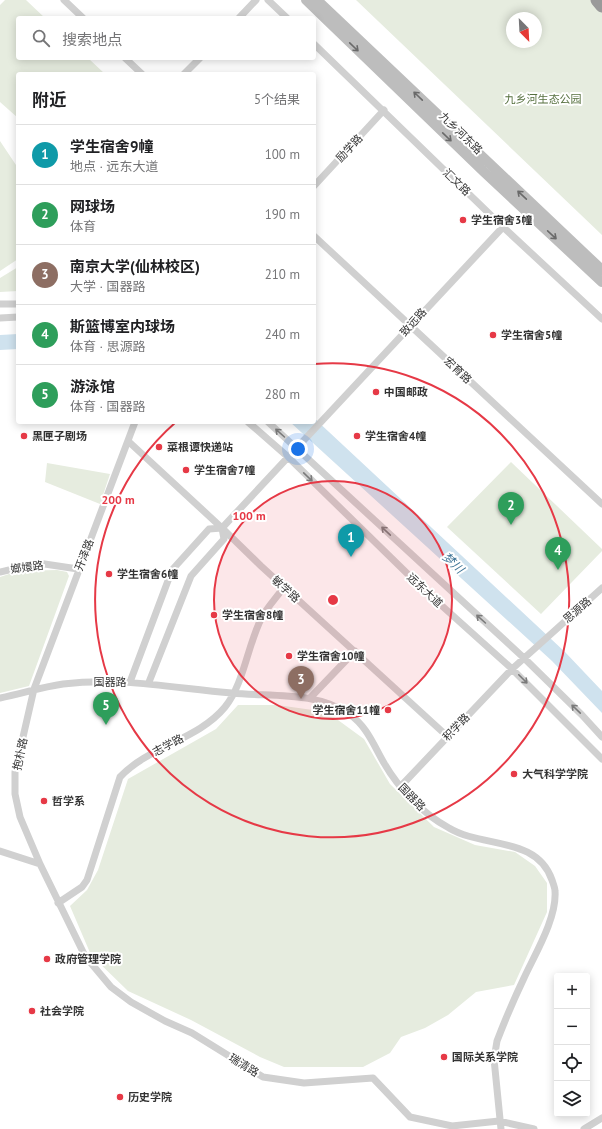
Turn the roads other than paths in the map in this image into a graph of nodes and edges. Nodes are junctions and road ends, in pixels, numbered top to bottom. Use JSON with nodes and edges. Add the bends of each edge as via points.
{"nodes":[{"id":1,"x":64,"y":0,"type":"edge"},
{"id":2,"x":256,"y":0,"type":"edge"},
{"id":3,"x":268,"y":0,"type":"edge"},
{"id":4,"x":306,"y":0,"type":"edge"},
{"id":5,"x":317,"y":0,"type":"edge"},
{"id":6,"x":597,"y":0,"type":"edge"},
{"id":7,"x":602,"y":6,"type":"edge"},
{"id":8,"x":81,"y":16,"type":"edge"},
{"id":9,"x":241,"y":16,"type":"edge"},
{"id":10,"x":285,"y":16,"type":"edge"},
{"id":11,"x":316,"y":46,"type":"edge"},
{"id":12,"x":127,"y":60,"type":"edge"},
{"id":13,"x":198,"y":60,"type":"edge"},
{"id":14,"x":140,"y":72,"type":"edge"},
{"id":15,"x":186,"y":72,"type":"edge"},
{"id":16,"x":384,"y":110,"type":"junction"},
{"id":17,"x":316,"y":184,"type":"edge"},
{"id":18,"x":503,"y":227,"type":"junction"},
{"id":19,"x":316,"y":238,"type":"edge"},
{"id":20,"x":602,"y":270,"type":"edge"},
{"id":21,"x":602,"y":282,"type":"edge"},
{"id":22,"x":0,"y":304,"type":"edge"},
{"id":23,"x":16,"y":304,"type":"edge"},
{"id":24,"x":16,"y":316,"type":"edge"},
{"id":25,"x":0,"y":318,"type":"edge"},
{"id":26,"x":602,"y":319,"type":"edge"},
{"id":27,"x":410,"y":325,"type":"junction"},
{"id":28,"x":134,"y":424,"type":"edge"},
{"id":29,"x":250,"y":424,"type":"edge"},
{"id":30,"x":270,"y":424,"type":"edge"},
{"id":31,"x":128,"y":441,"type":"junction"},
{"id":32,"x":296,"y":447,"type":"junction"},
{"id":33,"x":287,"y":456,"type":"junction"},
{"id":34,"x":602,"y":504,"type":"edge"},
{"id":35,"x":222,"y":528,"type":"junction"},
{"id":36,"x":78,"y":569,"type":"junction"},
{"id":37,"x":0,"y":572,"type":"edge"},
{"id":38,"x":284,"y":587,"type":"junction"},
{"id":39,"x":602,"y":588,"type":"edge"},
{"id":40,"x":355,"y":651,"type":"junction"},
{"id":41,"x":530,"y":652,"type":"joint"},
{"id":42,"x":524,"y":658,"type":"junction"},
{"id":43,"x":512,"y":669,"type":"junction"},
{"id":44,"x":130,"y":682,"type":"junction"},
{"id":45,"x":149,"y":682,"type":"junction"},
{"id":46,"x":34,"y":689,"type":"junction"},
{"id":47,"x":233,"y":694,"type":"junction"},
{"id":48,"x":0,"y":698,"type":"edge"},
{"id":49,"x":310,"y":698,"type":"junction"},
{"id":50,"x":447,"y":736,"type":"junction"},
{"id":51,"x":602,"y":737,"type":"edge"},
{"id":52,"x":602,"y":759,"type":"edge"},
{"id":53,"x":400,"y":787,"type":"junction"},
{"id":54,"x":0,"y":851,"type":"edge"},
{"id":55,"x":40,"y":864,"type":"junction"},
{"id":56,"x":58,"y":903,"type":"junction"},
{"id":57,"x":602,"y":1118,"type":"edge"},
{"id":58,"x":500,"y":1121,"type":"junction"},
{"id":59,"x":501,"y":1129,"type":"edge"},
{"id":60,"x":534,"y":1129,"type":"edge"},
{"id":61,"x":584,"y":1129,"type":"edge"}],
"edges":[{"from":1,"to":8,"type":"street"},
{"from":2,"to":9,"type":"street"},
{"from":3,"to":10,"type":"street"},
{"from":4,"to":21,"type":"main road","name":"九乡河东路","one_way":true},
{"from":20,"to":5,"type":"main road","name":"九乡河东路","one_way":true},
{"from":6,"to":7,"type":"highway"},
{"from":11,"to":16,"type":"street","name":"汇文路"},
{"from":12,"to":14,"type":"street"},
{"from":13,"to":15,"type":"street"},
{"from":16,"to":17,"type":"street","name":"励学路"},
{"from":16,"to":18,"type":"street","name":"汇文路"},
{"from":18,"to":26,"type":"street","name":"汇文路"},
{"from":18,"to":27,"type":"street","name":"致远路"},
{"from":19,"to":27,"type":"street","name":"宏育路"},
{"from":22,"to":23,"type":"street"},
{"from":24,"to":25,"type":"street"},
{"from":27,"to":32,"type":"street","name":"致远路"},
{"from":27,"to":34,"type":"street","name":"宏育路"},
{"from":28,"to":31,"type":"street","name":"开泽路"},
{"from":29,"to":33,"type":"street","name":"远东大道"},
{"from":32,"to":30,"type":"street","name":"远东大道","one_way":true},
{"from":31,"to":35,"type":"street","name":"敏学路"},
{"from":31,"to":36,"type":"street","name":"开泽路"},
{"from":32,"to":33,"type":"street","name":"致远路"},
{"from":42,"to":32,"type":"street","name":"远东大道","one_way":true},
{"from":33,"to":35,"type":"street","name":"致远路"},
{"from":33,"to":43,"type":"street","name":"远东大道","one_way":true,"via":[[421,587]]},
{"from":35,"to":38,"type":"street","name":"敏学路"},
{"from":35,"to":44,"type":"street","via":[[209,529],[172,570]]},
{"from":35,"to":45,"type":"street","via":[[224,540],[191,576]]},
{"from":36,"to":37,"type":"street","name":"嫏嬛路","via":[[38,563]]},
{"from":36,"to":46,"type":"street","name":"开泽路"},
{"from":38,"to":40,"type":"street","name":"敏学路"},
{"from":38,"to":47,"type":"street","name":"志学路","via":[[262,617]]},
{"from":39,"to":41,"type":"street","name":"思源路"},
{"from":40,"to":49,"type":"street"},
{"from":40,"to":50,"type":"street","name":"敏学路"},
{"from":41,"to":42,"type":"street","name":"积学路"},
{"from":42,"to":43,"type":"street","name":"积学路"},
{"from":51,"to":42,"type":"street","name":"远东大道","one_way":true},
{"from":43,"to":50,"type":"street","name":"积学路"},
{"from":43,"to":52,"type":"street","name":"远东大道","one_way":true},
{"from":44,"to":45,"type":"street","name":"国器路"},
{"from":44,"to":46,"type":"street","name":"国器路","via":[[63,684]]},
{"from":45,"to":47,"type":"street","name":"国器路"},
{"from":46,"to":48,"type":"street","name":"国器路"},
{"from":46,"to":55,"type":"street","name":"抱朴路","via":[[15,772],[20,817]]},
{"from":47,"to":49,"type":"street","name":"国器路"},
{"from":47,"to":56,"type":"street","name":"志学路","via":[[226,706],[212,720],[148,756],[120,777],[87,880],[82,887]]},
{"from":49,"to":53,"type":"street","name":"国器路","via":[[350,714],[367,732]]},
{"from":50,"to":53,"type":"street","name":"积学路"},
{"from":53,"to":58,"type":"street","name":"国器路","via":[[435,820],[458,834],[519,847],[537,856],[549,872],[555,891],[553,910],[545,932],[497,1041],[494,1059]]},
{"from":54,"to":55,"type":"street"},
{"from":55,"to":56,"type":"street","name":"抱朴路"},
{"from":56,"to":58,"type":"street","name":"瑞清路","via":[[85,956],[110,986],[131,1002],[192,1033],[263,1077],[304,1083],[373,1078],[410,1118],[452,1126]]},
{"from":57,"to":61,"type":"street"},
{"from":58,"to":59,"type":"street","name":"国器路"},
{"from":58,"to":60,"type":"street"}]}
